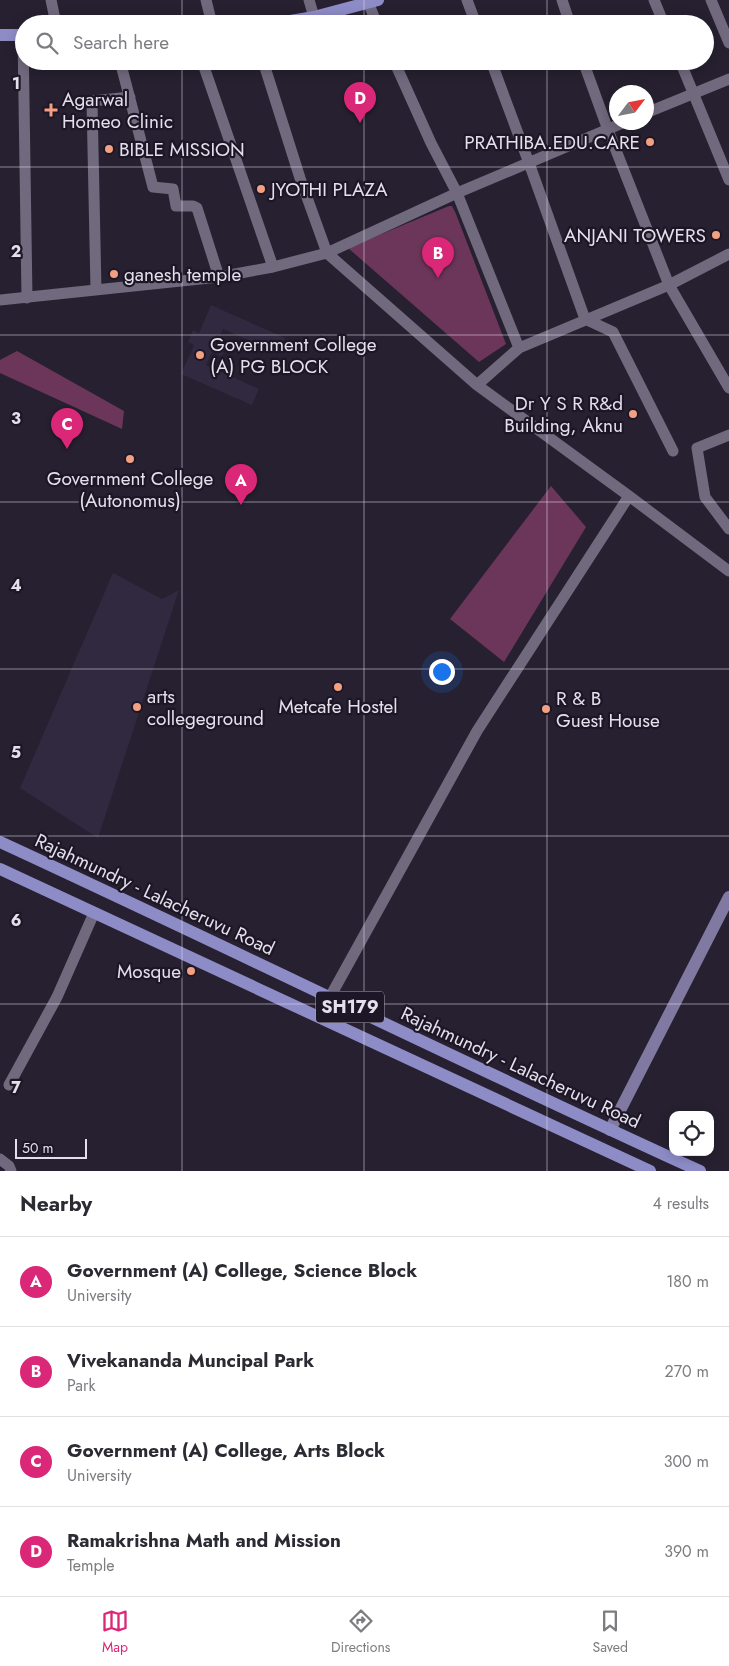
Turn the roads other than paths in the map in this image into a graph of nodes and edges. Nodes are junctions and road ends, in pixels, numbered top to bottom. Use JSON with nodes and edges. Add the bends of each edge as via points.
{"nodes":[{"id":1,"x":51,"y":0,"type":"edge"},
{"id":2,"x":206,"y":0,"type":"edge"},
{"id":3,"x":309,"y":0,"type":"edge"},
{"id":4,"x":467,"y":0,"type":"edge"},
{"id":5,"x":562,"y":0,"type":"edge"},
{"id":6,"x":654,"y":0,"type":"edge"},
{"id":7,"x":711,"y":0,"type":"edge"},
{"id":8,"x":373,"y":1,"type":"edge"},
{"id":9,"x":54,"y":15,"type":"edge"},
{"id":10,"x":210,"y":15,"type":"edge"},
{"id":11,"x":313,"y":15,"type":"edge"},
{"id":12,"x":321,"y":15,"type":"edge"},
{"id":13,"x":376,"y":15,"type":"edge"},
{"id":14,"x":473,"y":15,"type":"edge"},
{"id":15,"x":567,"y":15,"type":"edge"},
{"id":16,"x":660,"y":15,"type":"edge"},
{"id":17,"x":0,"y":35,"type":"edge"},
{"id":18,"x":15,"y":35,"type":"edge"},
{"id":19,"x":729,"y":43,"type":"edge"},
{"id":20,"x":24,"y":70,"type":"edge"},
{"id":21,"x":122,"y":70,"type":"edge"},
{"id":22,"x":205,"y":70,"type":"edge"},
{"id":23,"x":266,"y":70,"type":"edge"},
{"id":24,"x":398,"y":70,"type":"edge"},
{"id":25,"x":494,"y":70,"type":"edge"},
{"id":26,"x":586,"y":70,"type":"edge"},
{"id":27,"x":684,"y":70,"type":"edge"},
{"id":28,"x":729,"y":79,"type":"edge"},
{"id":29,"x":694,"y":94,"type":"junction"},
{"id":30,"x":130,"y":97,"type":"junction"},
{"id":31,"x":654,"y":111,"type":"edge"},
{"id":32,"x":608,"y":130,"type":"junction"},
{"id":33,"x":529,"y":163,"type":"junction"},
{"id":34,"x":729,"y":180,"type":"edge"},
{"id":35,"x":457,"y":193,"type":"junction"},
{"id":36,"x":327,"y":253,"type":"junction"},
{"id":37,"x":729,"y":254,"type":"edge"},
{"id":38,"x":273,"y":267,"type":"junction"},
{"id":39,"x":219,"y":277,"type":"junction"},
{"id":40,"x":669,"y":285,"type":"junction"},
{"id":41,"x":96,"y":290,"type":"junction"},
{"id":42,"x":27,"y":298,"type":"junction"},
{"id":43,"x":0,"y":300,"type":"edge"},
{"id":44,"x":585,"y":319,"type":"junction"},
{"id":45,"x":519,"y":348,"type":"junction"},
{"id":46,"x":477,"y":385,"type":"junction"},
{"id":47,"x":729,"y":388,"type":"edge"},
{"id":48,"x":729,"y":435,"type":"edge"},
{"id":49,"x":673,"y":452,"type":"dead end"},
{"id":50,"x":629,"y":496,"type":"junction"},
{"id":51,"x":729,"y":529,"type":"edge"},
{"id":52,"x":729,"y":571,"type":"edge"},
{"id":53,"x":0,"y":842,"type":"edge"},
{"id":54,"x":0,"y":869,"type":"edge"},
{"id":55,"x":729,"y":897,"type":"edge"},
{"id":56,"x":94,"y":913,"type":"junction"},
{"id":57,"x":330,"y":998,"type":"junction"},
{"id":58,"x":9,"y":1085,"type":"dead end"},
{"id":59,"x":610,"y":1130,"type":"junction"},
{"id":60,"x":0,"y":1159,"type":"edge"},
{"id":61,"x":11,"y":1171,"type":"edge"},
{"id":62,"x":650,"y":1171,"type":"edge"},
{"id":63,"x":700,"y":1171,"type":"edge"}],
"edges":[{"from":1,"to":9,"type":"street"},
{"from":2,"to":10,"type":"street"},
{"from":3,"to":11,"type":"street"},
{"from":4,"to":14,"type":"street"},
{"from":5,"to":15,"type":"street"},
{"from":6,"to":16,"type":"street"},
{"from":7,"to":19,"type":"street"},
{"from":8,"to":12,"type":"main road"},
{"from":8,"to":13,"type":"street"},
{"from":17,"to":18,"type":"main road"},
{"from":20,"to":42,"type":"street"},
{"from":21,"to":30,"type":"street"},
{"from":22,"to":38,"type":"street"},
{"from":23,"to":36,"type":"street"},
{"from":24,"to":35,"type":"street"},
{"from":25,"to":33,"type":"street"},
{"from":26,"to":32,"type":"street"},
{"from":27,"to":29,"type":"street"},
{"from":28,"to":29,"type":"street"},
{"from":29,"to":31,"type":"street"},
{"from":29,"to":34,"type":"street"},
{"from":30,"to":39,"type":"street","via":[[153,187],[173,189],[176,206],[197,208]]},
{"from":30,"to":41,"type":"street","via":[[92,101]]},
{"from":32,"to":33,"type":"street"},
{"from":32,"to":40,"type":"street"},
{"from":33,"to":35,"type":"street"},
{"from":33,"to":44,"type":"street"},
{"from":35,"to":36,"type":"street"},
{"from":35,"to":45,"type":"street"},
{"from":36,"to":38,"type":"street"},
{"from":36,"to":46,"type":"street"},
{"from":37,"to":40,"type":"street"},
{"from":38,"to":39,"type":"street"},
{"from":39,"to":41,"type":"street"},
{"from":40,"to":44,"type":"street"},
{"from":40,"to":47,"type":"street"},
{"from":41,"to":42,"type":"street"},
{"from":42,"to":43,"type":"street"},
{"from":44,"to":45,"type":"street"},
{"from":44,"to":49,"type":"street","via":[[613,332]]},
{"from":45,"to":46,"type":"street"},
{"from":46,"to":50,"type":"street"},
{"from":48,"to":51,"type":"street","via":[[697,448],[705,497]]},
{"from":50,"to":52,"type":"street"},
{"from":50,"to":57,"type":"street","via":[[477,731]]},
{"from":53,"to":57,"type":"main road","name":"Rajahmundry - Lalacheruvu Road","number":"SH179"},
{"from":54,"to":56,"type":"main road","number":"SH179"},
{"from":55,"to":59,"type":"street"},
{"from":56,"to":58,"type":"street","via":[[57,997]]},
{"from":56,"to":62,"type":"main road","number":"SH179"},
{"from":57,"to":59,"type":"main road","name":"Rajahmundry - Lalacheruvu Road","number":"SH179"},
{"from":59,"to":63,"type":"main road","name":"Rajahmundry - Lalacheruvu Road","number":"SH179"},
{"from":60,"to":61,"type":"street"}]}
